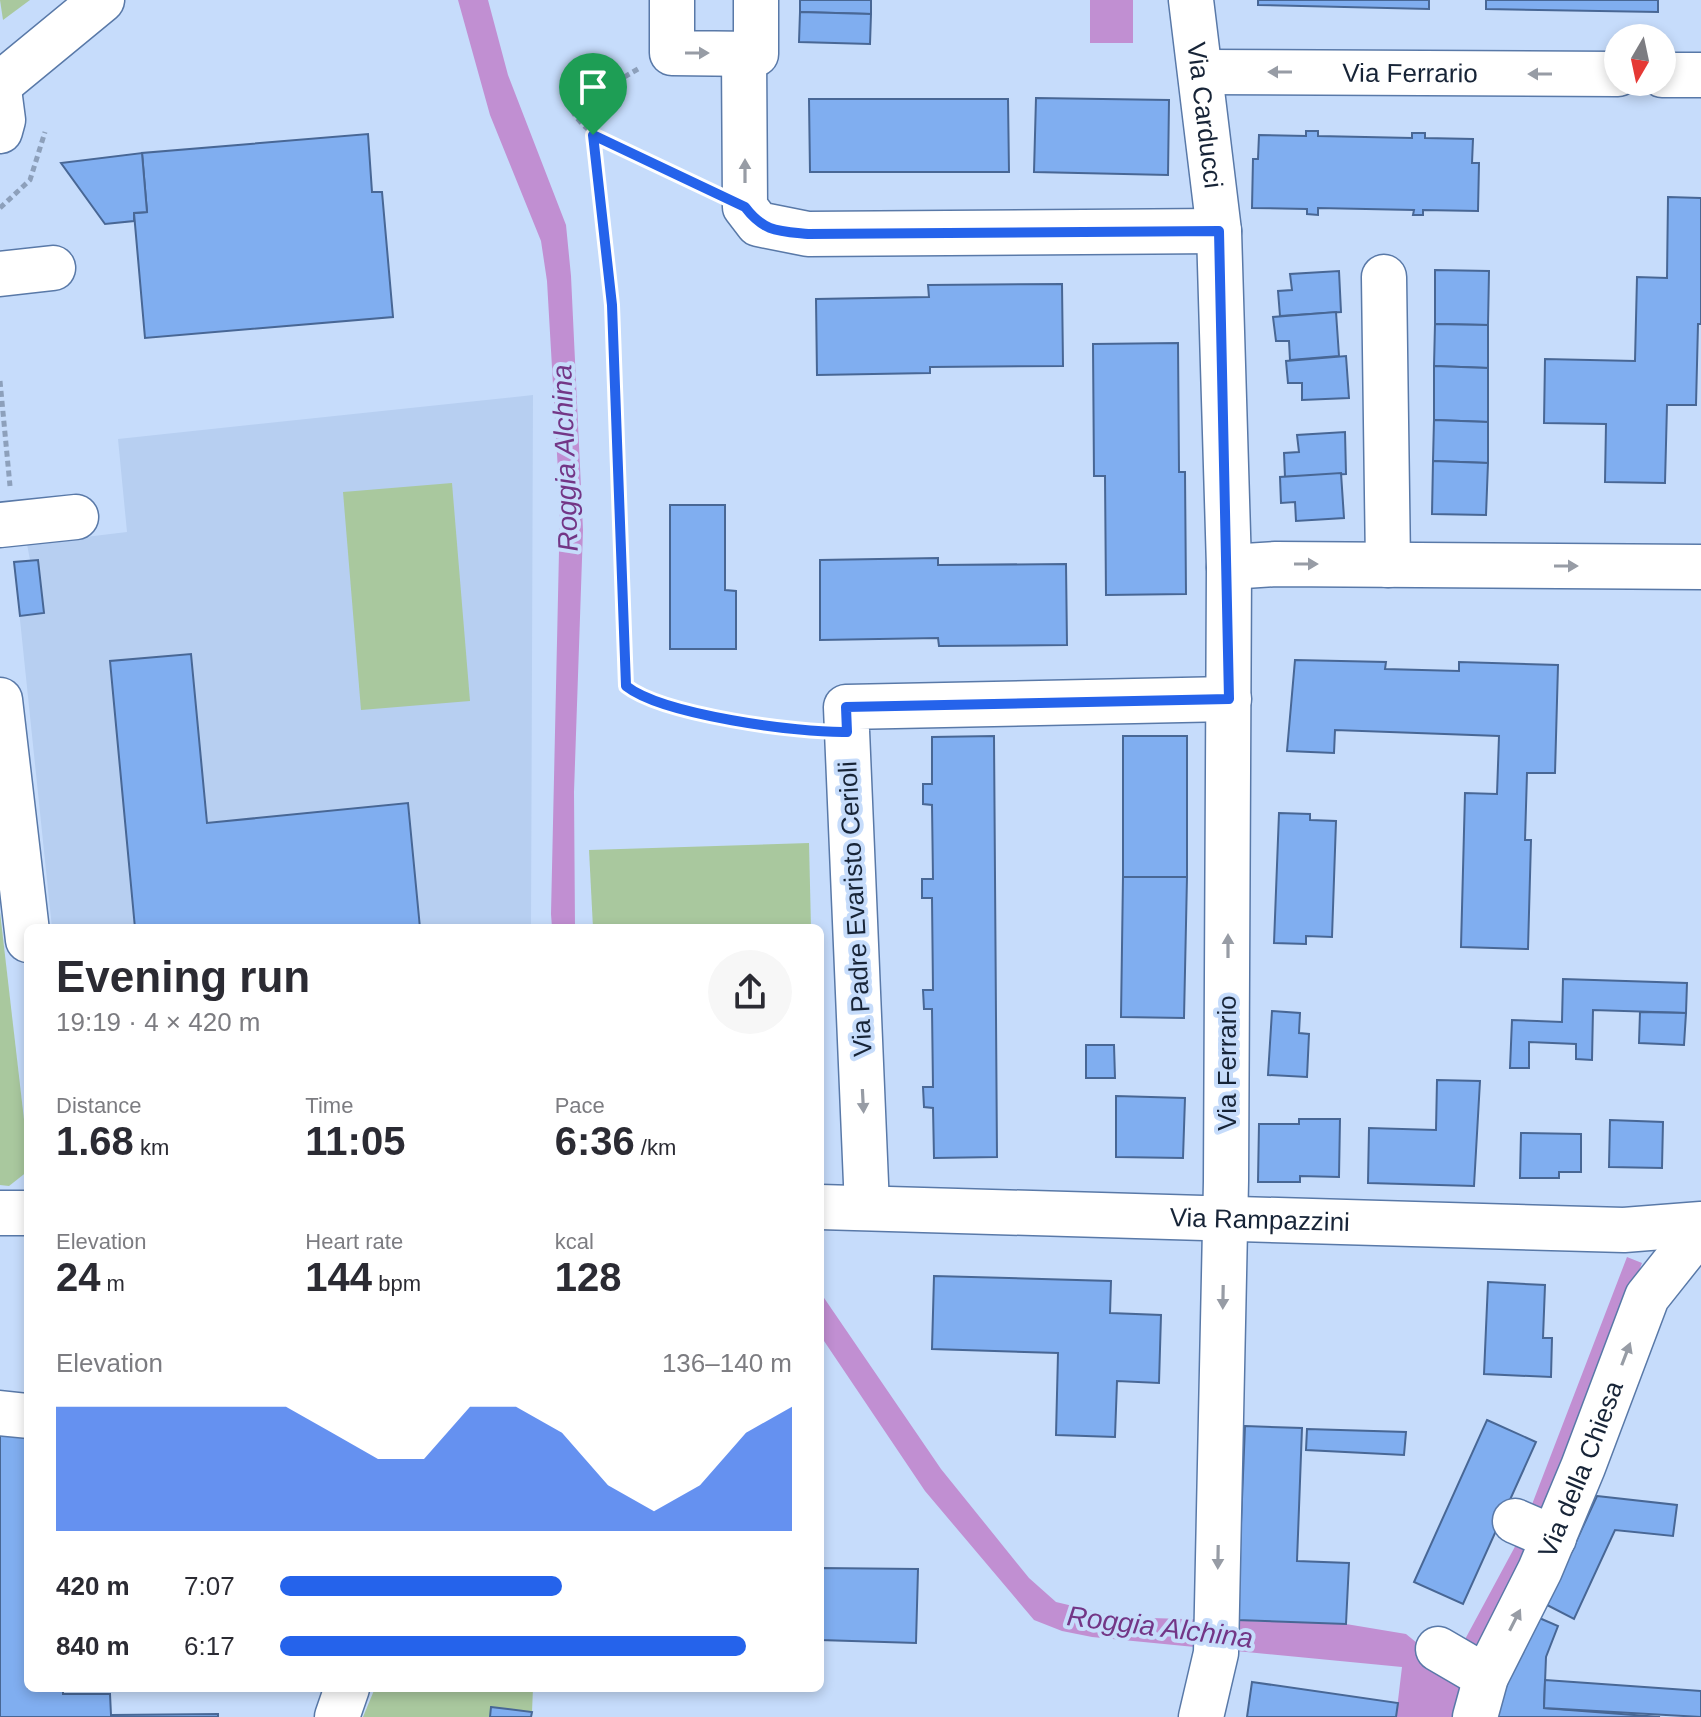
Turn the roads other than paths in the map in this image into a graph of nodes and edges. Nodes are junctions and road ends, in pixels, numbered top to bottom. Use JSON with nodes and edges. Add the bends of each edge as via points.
{"nodes":[{"id":1,"x":102,"y":0,"type":"edge"},
{"id":2,"x":672,"y":0,"type":"edge"},
{"id":3,"x":756,"y":0,"type":"edge"},
{"id":4,"x":1191,"y":0,"type":"edge"},
{"id":5,"x":744,"y":54,"type":"junction"},
{"id":6,"x":1202,"y":72,"type":"junction"},
{"id":7,"x":1604,"y":74,"type":"edge"},
{"id":8,"x":1676,"y":75,"type":"edge"},
{"id":9,"x":1701,"y":75,"type":"edge"},
{"id":10,"x":0,"y":84,"type":"edge"},
{"id":11,"x":0,"y":97,"type":"edge"},
{"id":12,"x":0,"y":131,"type":"edge"},
{"id":13,"x":1219,"y":231,"type":"junction"},
{"id":14,"x":53,"y":268,"type":"dead end"},
{"id":15,"x":0,"y":274,"type":"edge"},
{"id":16,"x":1384,"y":277,"type":"dead end"},
{"id":17,"x":76,"y":517,"type":"dead end"},
{"id":18,"x":7,"y":524,"type":"edge"},
{"id":19,"x":1388,"y":565,"type":"junction"},
{"id":20,"x":1229,"y":567,"type":"junction"},
{"id":21,"x":1701,"y":567,"type":"edge"},
{"id":22,"x":1229,"y":699,"type":"junction"},
{"id":23,"x":0,"y":700,"type":"edge"},
{"id":24,"x":26,"y":924,"type":"edge"},
{"id":25,"x":824,"y":1207,"type":"edge"},
{"id":26,"x":867,"y":1207,"type":"junction"},
{"id":27,"x":0,"y":1213,"type":"edge"},
{"id":28,"x":24,"y":1213,"type":"edge"},
{"id":29,"x":1225,"y":1219,"type":"junction"},
{"id":30,"x":1701,"y":1226,"type":"edge"},
{"id":31,"x":0,"y":1413,"type":"edge"},
{"id":32,"x":24,"y":1416,"type":"edge"},
{"id":33,"x":1438,"y":1649,"type":"dead end"},
{"id":34,"x":346,"y":1692,"type":"edge"},
{"id":35,"x":1480,"y":1697,"type":"edge"},
{"id":36,"x":337,"y":1717,"type":"edge"},
{"id":37,"x":1201,"y":1717,"type":"edge"}],
"edges":[{"from":1,"to":10,"type":"street"},
{"from":2,"to":5,"type":"street","one_way":true,"via":[[672,53]]},
{"from":3,"to":5,"type":"street","via":[[756,54]]},
{"from":4,"to":6,"type":"street","name":"Via Carducci"},
{"from":13,"to":5,"type":"street","one_way":true,"via":[[808,234],[761,219]]},
{"from":7,"to":6,"type":"street","name":"Via Ferrario","one_way":true},
{"from":6,"to":13,"type":"street","name":"Via Carducci"},
{"from":8,"to":9,"type":"street"},
{"from":11,"to":12,"type":"street"},
{"from":13,"to":20,"type":"street","name":"Via Carducci"},
{"from":14,"to":15,"type":"street"},
{"from":16,"to":19,"type":"street"},
{"from":17,"to":18,"type":"street"},
{"from":20,"to":19,"type":"street","one_way":true},
{"from":19,"to":21,"type":"street","one_way":true},
{"from":20,"to":22,"type":"street","name":"Via Ferrario"},
{"from":22,"to":26,"type":"street","name":"Via Padre Evaristo Cerioli","one_way":true,"via":[[846,707]]},
{"from":29,"to":22,"type":"street","name":"Via Ferrario","one_way":true},
{"from":23,"to":24,"type":"street"},
{"from":25,"to":26,"type":"street","name":"Via Rampazzini"},
{"from":26,"to":29,"type":"street","name":"Via Rampazzini"},
{"from":27,"to":28,"type":"street"},
{"from":29,"to":30,"type":"street","name":"Via Rampazzini","via":[[1624,1230]]},
{"from":29,"to":37,"type":"street","name":"Via Ferrario","one_way":true,"via":[[1215,1666]]},
{"from":35,"to":30,"type":"street","name":"Via della Chiesa","one_way":true,"via":[[1534,1530],[1647,1297]]},
{"from":31,"to":32,"type":"street"},
{"from":33,"to":35,"type":"street"},
{"from":34,"to":36,"type":"street"}]}
